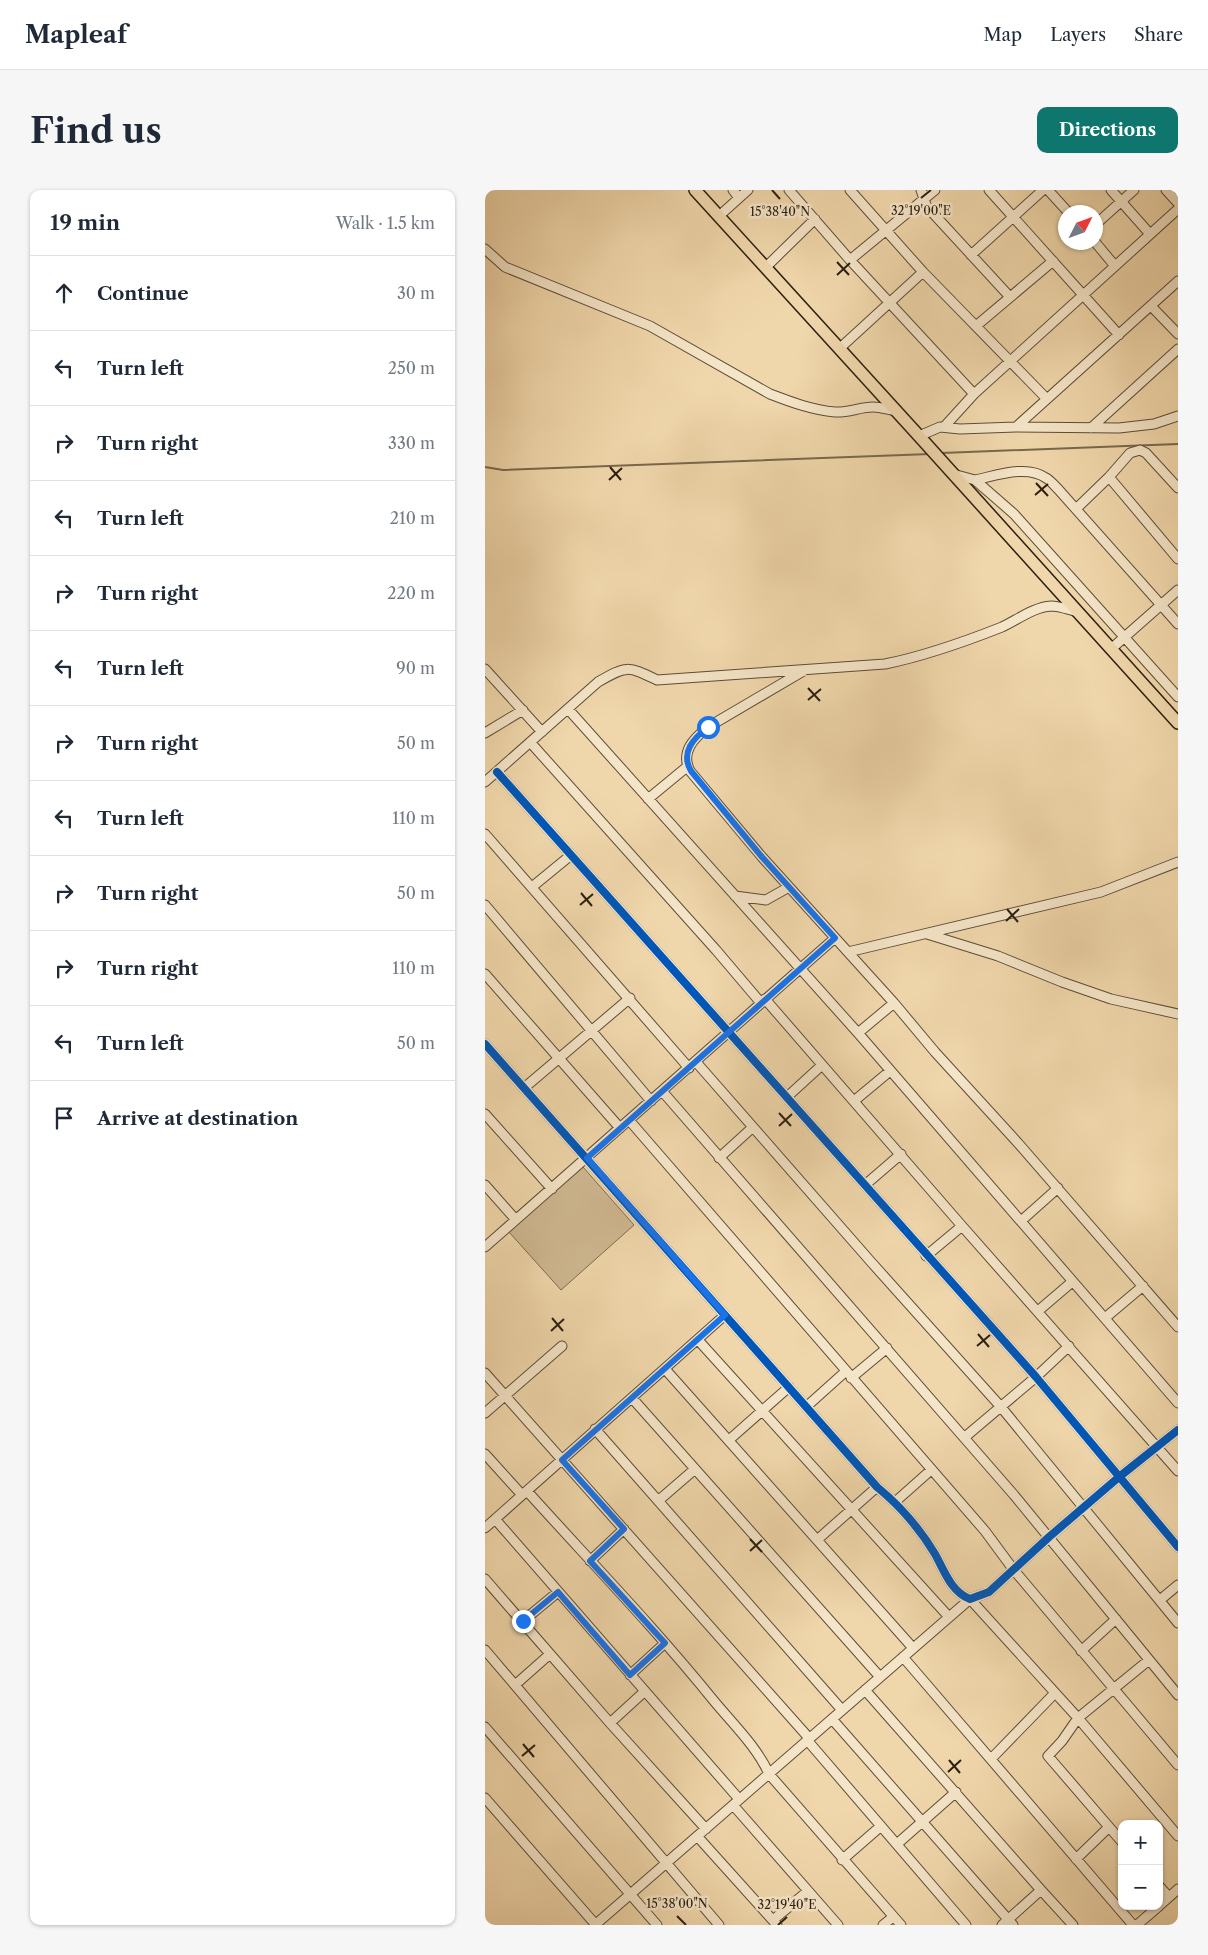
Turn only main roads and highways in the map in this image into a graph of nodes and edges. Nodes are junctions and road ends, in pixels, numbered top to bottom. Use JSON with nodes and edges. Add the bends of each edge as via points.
{"nodes":[{"id":1,"x":695,"y":190,"type":"edge"},
{"id":2,"x":1178,"y":724,"type":"edge"}],
"edges":[{"from":1,"to":2,"type":"main road"}]}
